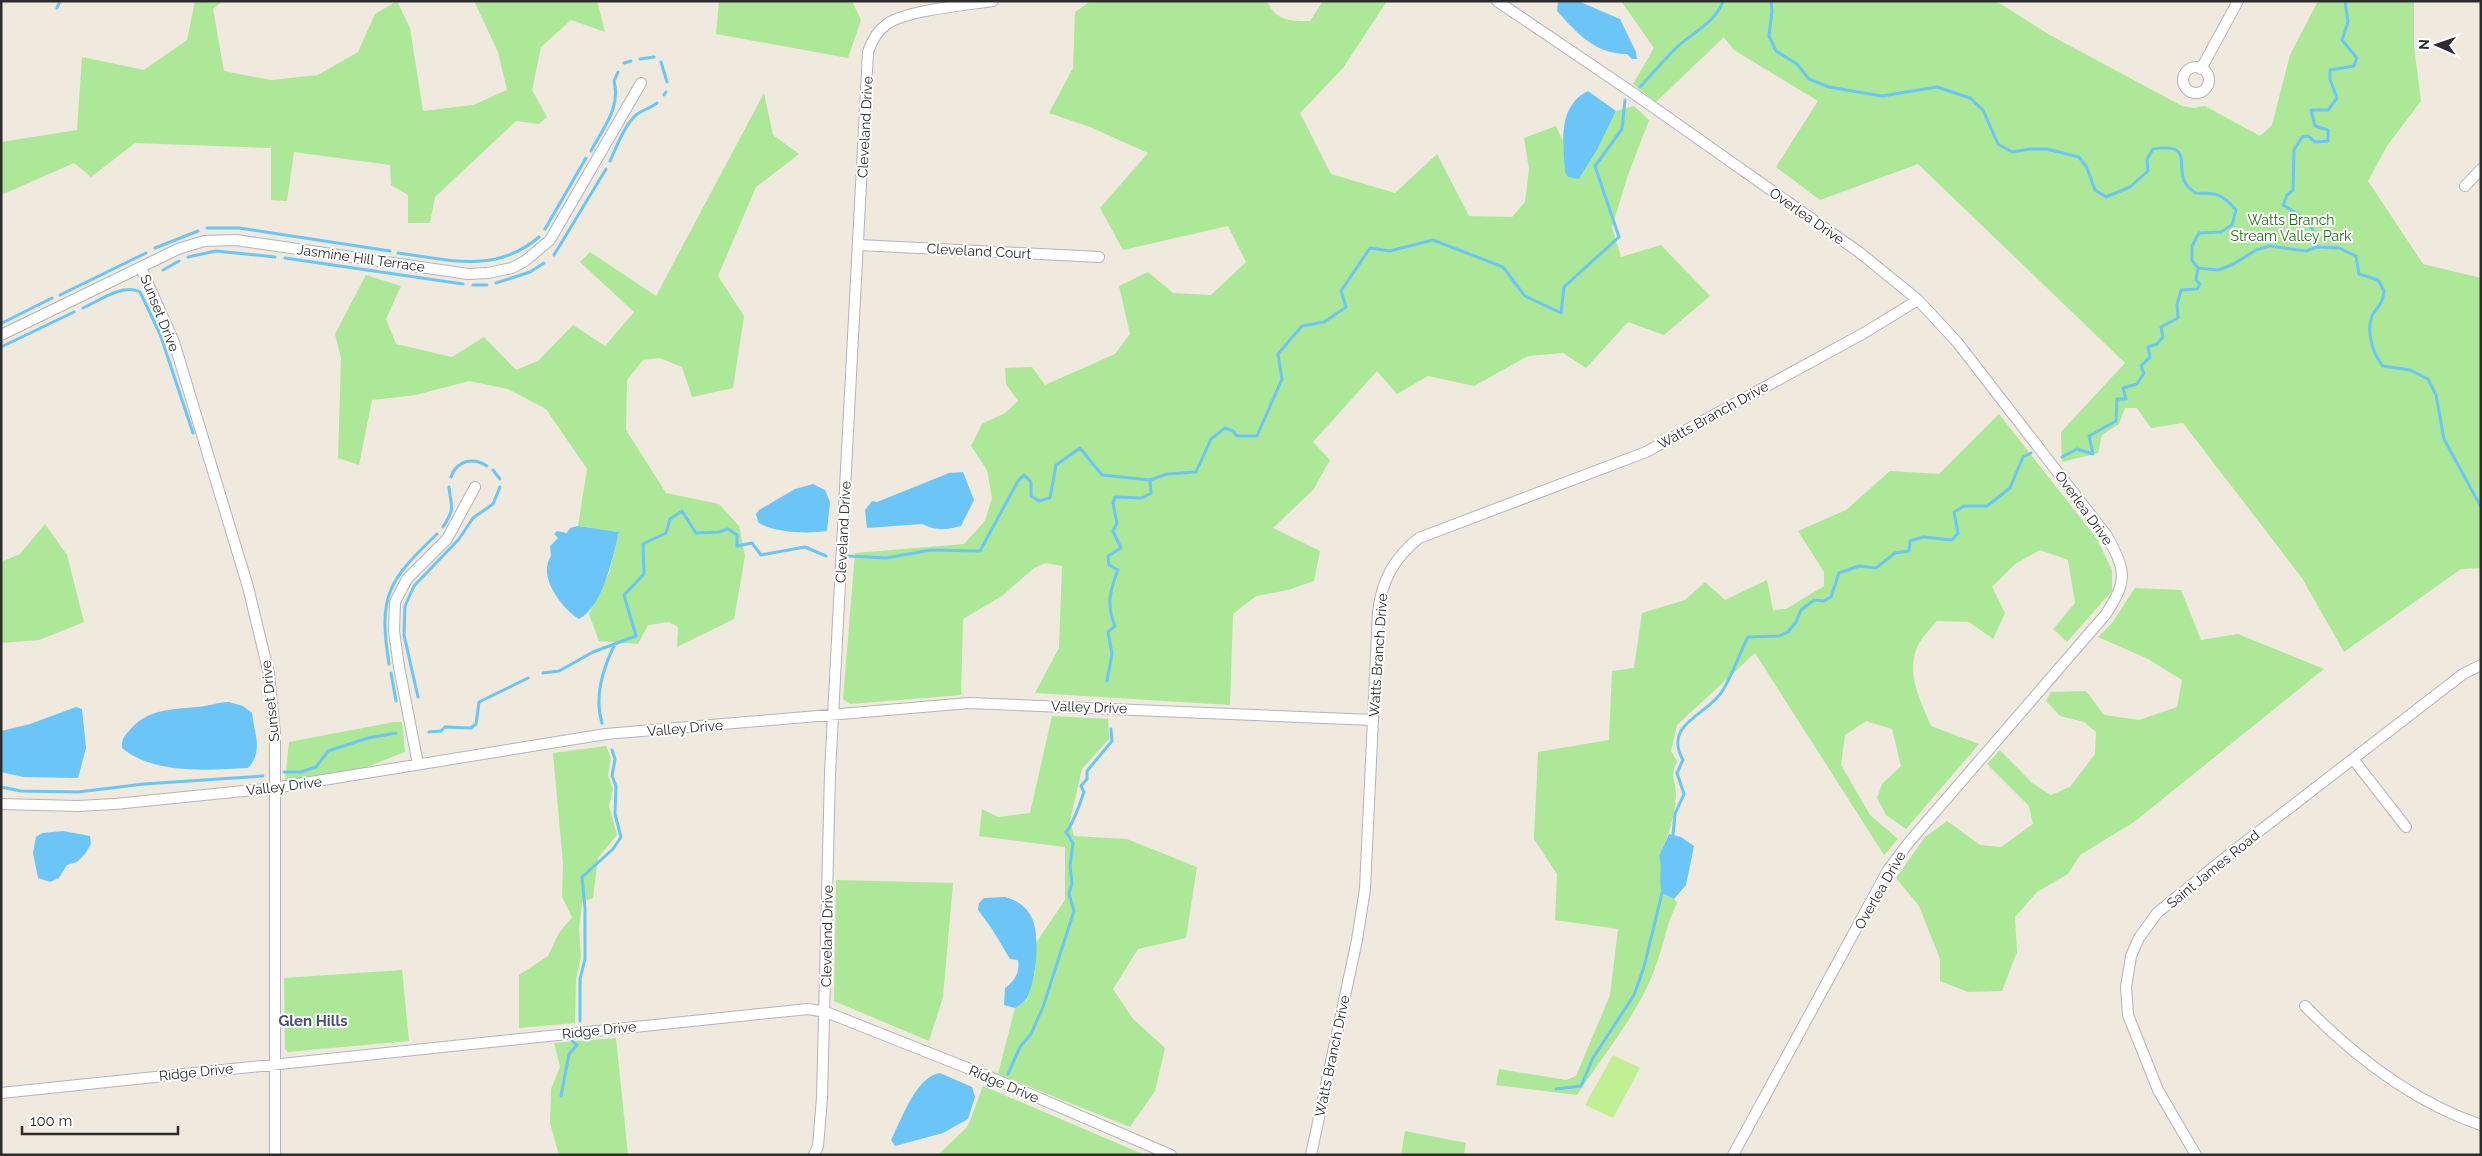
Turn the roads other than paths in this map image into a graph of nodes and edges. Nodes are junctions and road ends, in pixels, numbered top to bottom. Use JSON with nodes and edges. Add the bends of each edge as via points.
{"nodes":[{"id":1,"x":993,"y":1,"type":"edge"},
{"id":2,"x":1497,"y":1,"type":"edge"},
{"id":3,"x":2238,"y":1,"type":"edge"},
{"id":4,"x":2201,"y":68,"type":"dead end"},
{"id":5,"x":640,"y":83,"type":"dead end"},
{"id":6,"x":2481,"y":169,"type":"edge"},
{"id":7,"x":2465,"y":186,"type":"dead end"},
{"id":8,"x":859,"y":245,"type":"junction"},
{"id":9,"x":1099,"y":257,"type":"dead end"},
{"id":10,"x":141,"y":268,"type":"junction"},
{"id":11,"x":1918,"y":300,"type":"junction"},
{"id":12,"x":1,"y":335,"type":"edge"},
{"id":13,"x":475,"y":487,"type":"dead end"},
{"id":14,"x":2481,"y":665,"type":"edge"},
{"id":15,"x":833,"y":714,"type":"junction"},
{"id":16,"x":1373,"y":720,"type":"junction"},
{"id":17,"x":2353,"y":759,"type":"junction"},
{"id":18,"x":418,"y":764,"type":"junction"},
{"id":19,"x":274,"y":788,"type":"junction"},
{"id":20,"x":1,"y":804,"type":"edge"},
{"id":21,"x":2406,"y":827,"type":"dead end"},
{"id":22,"x":2305,"y":1006,"type":"dead end"},
{"id":23,"x":826,"y":1012,"type":"junction"},
{"id":24,"x":276,"y":1064,"type":"junction"},
{"id":25,"x":1,"y":1093,"type":"edge"},
{"id":26,"x":2481,"y":1125,"type":"edge"},
{"id":27,"x":275,"y":1155,"type":"edge"},
{"id":28,"x":814,"y":1155,"type":"edge"},
{"id":29,"x":1171,"y":1155,"type":"edge"},
{"id":30,"x":1311,"y":1155,"type":"edge"},
{"id":31,"x":1733,"y":1155,"type":"edge"},
{"id":32,"x":2196,"y":1155,"type":"edge"}],
"edges":[{"from":1,"to":8,"type":"street","name":"Cleveland Drive","via":[[920,12],[888,23],[872,38],[868,52]]},
{"from":2,"to":11,"type":"street","name":"Overlea Drive","via":[[1859,252]]},
{"from":3,"to":4,"type":"street"},
{"from":5,"to":10,"type":"street","name":"Jasmine Hill Terrace","via":[[550,240],[512,268],[468,274],[236,240],[204,241],[178,249]]},
{"from":6,"to":7,"type":"street"},
{"from":8,"to":9,"type":"street","name":"Cleveland Court"},
{"from":8,"to":15,"type":"street","name":"Cleveland Drive"},
{"from":10,"to":12,"type":"street","name":"Jasmine Hill Terrace"},
{"from":10,"to":19,"type":"street","name":"Sunset Drive","via":[[174,342],[263,644],[275,733]]},
{"from":11,"to":16,"type":"street","name":"Watts Branch Drive","via":[[1646,452],[1419,538],[1397,559],[1382,588]]},
{"from":11,"to":31,"type":"street","name":"Overlea Drive","via":[[1957,342],[2107,536],[2120,562],[2123,579],[2120,593],[2106,614],[1888,870]]},
{"from":13,"to":18,"type":"street","via":[[447,539],[407,579],[395,602],[394,631],[399,667]]},
{"from":14,"to":17,"type":"street","name":"Saint James Road","via":[[2464,674]]},
{"from":15,"to":16,"type":"street","name":"Valley Drive","via":[[969,703]]},
{"from":15,"to":18,"type":"street","name":"Valley Drive","via":[[606,734]]},
{"from":15,"to":23,"type":"street","name":"Cleveland Drive"},
{"from":16,"to":30,"type":"street","name":"Watts Branch Drive","via":[[1361,915]]},
{"from":17,"to":21,"type":"street"},
{"from":17,"to":32,"type":"street","name":"Saint James Road","via":[[2157,914],[2139,938],[2131,956],[2126,987],[2128,1015],[2158,1090]]},
{"from":18,"to":19,"type":"street","name":"Valley Drive"},
{"from":19,"to":20,"type":"street","name":"Valley Drive","via":[[115,804]]},
{"from":19,"to":24,"type":"street","name":"Sunset Drive"},
{"from":22,"to":26,"type":"street","via":[[2366,1062],[2409,1092]]},
{"from":23,"to":24,"type":"street","name":"Ridge Drive","via":[[808,1009]]},
{"from":23,"to":28,"type":"street","name":"Cleveland Drive","via":[[820,1126]]},
{"from":23,"to":29,"type":"street","name":"Ridge Drive","via":[[990,1077]]},
{"from":24,"to":25,"type":"street","name":"Ridge Drive"},
{"from":24,"to":27,"type":"street","name":"Sunset Drive"}]}
